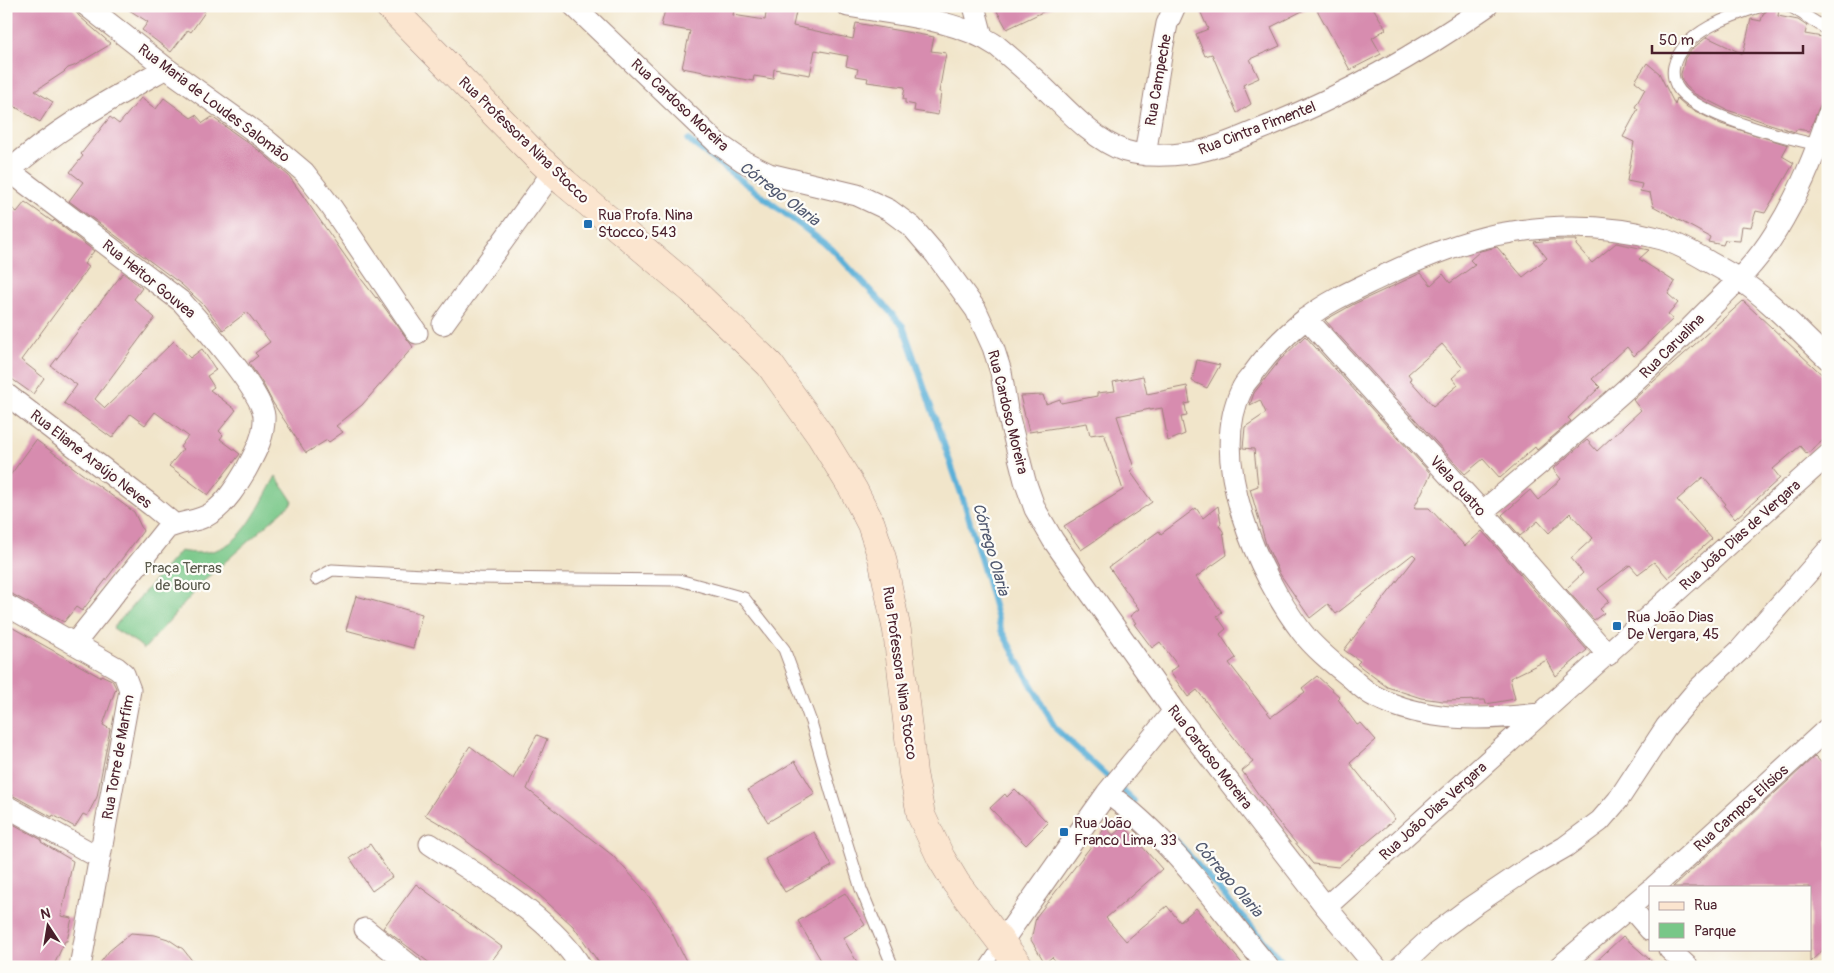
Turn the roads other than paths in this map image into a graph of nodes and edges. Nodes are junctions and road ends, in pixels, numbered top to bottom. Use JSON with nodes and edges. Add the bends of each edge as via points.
{"nodes":[{"id":1,"x":87,"y":6,"type":"edge"},
{"id":2,"x":388,"y":6,"type":"edge"},
{"id":3,"x":574,"y":6,"type":"edge"},
{"id":4,"x":848,"y":6,"type":"edge"},
{"id":5,"x":974,"y":6,"type":"edge"},
{"id":6,"x":1175,"y":6,"type":"edge"},
{"id":7,"x":1487,"y":6,"type":"edge"},
{"id":8,"x":1762,"y":6,"type":"edge"},
{"id":9,"x":1790,"y":6,"type":"edge"},
{"id":10,"x":1828,"y":30,"type":"edge"},
{"id":11,"x":982,"y":36,"type":"junction"},
{"id":12,"x":166,"y":68,"type":"junction"},
{"id":13,"x":1828,"y":115,"type":"edge"},
{"id":14,"x":1818,"y":144,"type":"junction"},
{"id":15,"x":1145,"y":155,"type":"junction"},
{"id":16,"x":7,"y":172,"type":"edge"},
{"id":17,"x":553,"y":172,"type":"junction"},
{"id":18,"x":1740,"y":280,"type":"junction"},
{"id":19,"x":1306,"y":318,"type":"junction"},
{"id":20,"x":443,"y":324,"type":"dead end"},
{"id":21,"x":417,"y":333,"type":"dead end"},
{"id":22,"x":1828,"y":359,"type":"edge"},
{"id":23,"x":6,"y":394,"type":"edge"},
{"id":24,"x":1828,"y":455,"type":"edge"},
{"id":25,"x":1482,"y":512,"type":"junction"},
{"id":26,"x":174,"y":524,"type":"junction"},
{"id":27,"x":1828,"y":550,"type":"edge"},
{"id":28,"x":316,"y":579,"type":"dead end"},
{"id":29,"x":6,"y":605,"type":"edge"},
{"id":30,"x":75,"y":643,"type":"junction"},
{"id":31,"x":1608,"y":655,"type":"junction"},
{"id":32,"x":1174,"y":711,"type":"junction"},
{"id":33,"x":1540,"y":714,"type":"junction"},
{"id":34,"x":1828,"y":728,"type":"edge"},
{"id":35,"x":1110,"y":789,"type":"junction"},
{"id":36,"x":6,"y":806,"type":"edge"},
{"id":37,"x":430,"y":844,"type":"dead end"},
{"id":38,"x":100,"y":858,"type":"junction"},
{"id":39,"x":1655,"y":886,"type":"edge"},
{"id":40,"x":1649,"y":891,"type":"edge"},
{"id":41,"x":1326,"y":907,"type":"junction"},
{"id":42,"x":1630,"y":908,"type":"junction"},
{"id":43,"x":365,"y":929,"type":"dead end"},
{"id":44,"x":1649,"y":929,"type":"edge"},
{"id":45,"x":1001,"y":943,"type":"junction"},
{"id":46,"x":1670,"y":950,"type":"edge"},
{"id":47,"x":80,"y":967,"type":"edge"},
{"id":48,"x":412,"y":967,"type":"edge"},
{"id":49,"x":581,"y":967,"type":"edge"},
{"id":50,"x":892,"y":967,"type":"edge"},
{"id":51,"x":985,"y":967,"type":"edge"},
{"id":52,"x":1020,"y":967,"type":"edge"},
{"id":53,"x":1268,"y":967,"type":"edge"},
{"id":54,"x":1376,"y":967,"type":"edge"},
{"id":55,"x":1400,"y":967,"type":"edge"},
{"id":56,"x":1559,"y":967,"type":"edge"},
{"id":57,"x":1688,"y":967,"type":"edge"}],
"edges":[{"from":1,"to":12,"type":"street","name":"Rua Maria de Loudes Salomão"},
{"from":2,"to":17,"type":"street","name":"Rua Professora Nina Stocco"},
{"from":3,"to":32,"type":"street","name":"Rua Cardoso Moreira","via":[[717,143],[743,161],[769,174],[857,195],[889,210],[912,228],[936,255],[976,310],[993,347],[1014,442],[1035,509],[1053,540]]},
{"from":4,"to":11,"type":"street","name":"Rua Cintra Pimentel","via":[[938,22]]},
{"from":5,"to":11,"type":"street"},
{"from":6,"to":15,"type":"street","name":"Rua Campeche","via":[[1167,24]]},
{"from":7,"to":15,"type":"street","name":"Rua Cintra Pimentel","via":[[1340,95],[1289,118],[1191,153]]},
{"from":8,"to":14,"type":"lane","via":[[1717,24],[1683,46],[1673,68],[1676,84],[1680,91],[1704,108],[1753,127]]},
{"from":9,"to":10,"type":"lane"},
{"from":11,"to":15,"type":"street","name":"Rua Cintra Pimentel","via":[[1099,137],[1124,150]]},
{"from":12,"to":16,"type":"street","via":[[68,125]]},
{"from":12,"to":21,"type":"street","name":"Rua Maria de Loudes Salomão","via":[[265,139],[304,172]]},
{"from":13,"to":14,"type":"street","name":"Rua Carualina"},
{"from":14,"to":18,"type":"street","name":"Rua Carualina","via":[[1798,192],[1775,234]]},
{"from":16,"to":26,"type":"street","name":"Rua Heitor Gouvea","via":[[182,302],[238,370],[264,414],[262,438],[255,454],[223,504],[212,514]]},
{"from":17,"to":20,"type":"street"},
{"from":17,"to":45,"type":"street","name":"Rua Professora Nina Stocco","via":[[692,290],[770,365],[820,435],[853,489],[871,524],[890,593],[921,815],[956,883]]},
{"from":18,"to":19,"type":"street","via":[[1696,254],[1664,240],[1611,229],[1550,228],[1510,232],[1453,247],[1344,294]]},
{"from":18,"to":22,"type":"street"},
{"from":18,"to":25,"type":"street","name":"Rua Carualina","via":[[1631,386]]},
{"from":19,"to":25,"type":"street","name":"Viela Quatro"},
{"from":19,"to":33,"type":"street","via":[[1265,356],[1242,389],[1231,423],[1230,462],[1239,504],[1274,591],[1304,634],[1372,695],[1410,712],[1459,718],[1496,719]]},
{"from":23,"to":26,"type":"street","name":"Rua Eliane Araújo Neves"},
{"from":24,"to":31,"type":"street","name":"Rua João Dias de Vergara"},
{"from":25,"to":31,"type":"street","name":"Viela Quatro"},
{"from":26,"to":30,"type":"street","via":[[161,534]]},
{"from":27,"to":55,"type":"street","via":[[1666,727],[1618,800],[1600,821],[1471,907]]},
{"from":28,"to":50,"type":"lane","via":[[332,570],[478,578],[679,580],[744,598],[784,648],[811,722],[861,889]]},
{"from":29,"to":30,"type":"street","name":"Rua Torre de Marfim"},
{"from":30,"to":38,"type":"street","name":"Rua Torre de Marfim","via":[[117,668],[124,674],[130,690]]},
{"from":31,"to":33,"type":"street","name":"Rua João Dias de Vergara"},
{"from":32,"to":35,"type":"street"},
{"from":32,"to":41,"type":"street","name":"Rua Cardoso Moreira"},
{"from":33,"to":41,"type":"street","name":"Rua João Dias Vergara"},
{"from":34,"to":39,"type":"street","name":"Rua Campos Elísios"},
{"from":35,"to":45,"type":"street"},
{"from":35,"to":53,"type":"street","via":[[1162,839]]},
{"from":36,"to":38,"type":"street"},
{"from":37,"to":49,"type":"street","via":[[515,901],[550,929]]},
{"from":38,"to":47,"type":"street","name":"Rua Torre de Marfim"},
{"from":40,"to":42,"type":"street"},
{"from":41,"to":54,"type":"street","name":"Rua Cardoso Moreira"},
{"from":42,"to":44,"type":"street"},
{"from":42,"to":56,"type":"street"},
{"from":43,"to":48,"type":"street"},
{"from":45,"to":51,"type":"lane"},
{"from":45,"to":52,"type":"street","name":"Rua Professora Nina Stocco"},
{"from":46,"to":57,"type":"street"}]}
